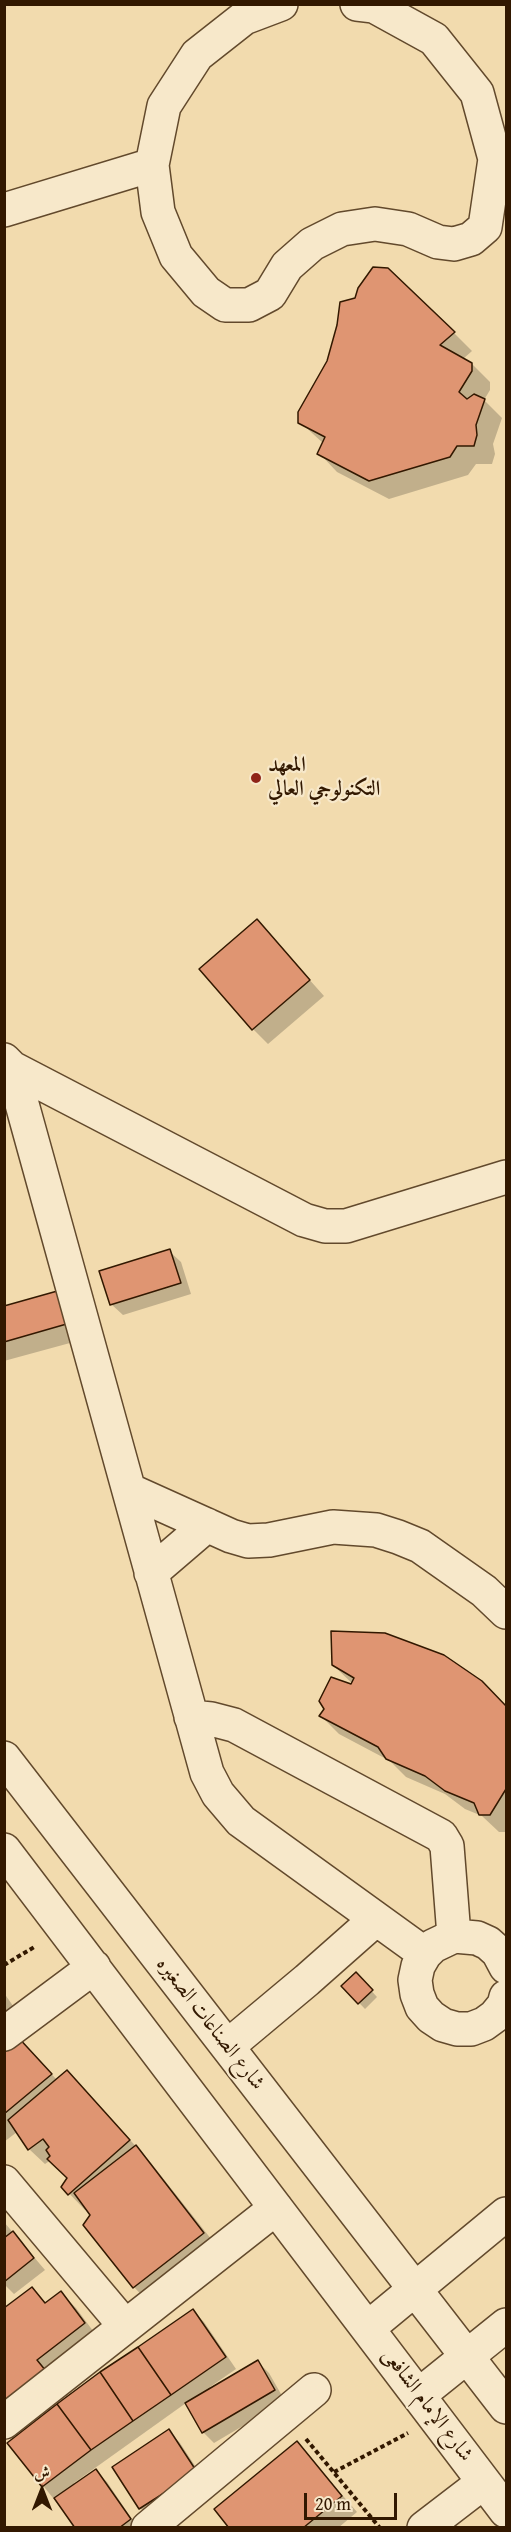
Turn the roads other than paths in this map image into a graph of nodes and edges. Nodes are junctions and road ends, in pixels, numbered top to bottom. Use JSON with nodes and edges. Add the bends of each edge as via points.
{"nodes":[{"id":1,"x":282,"y":4,"type":"edge"},
{"id":2,"x":357,"y":4,"type":"edge"},
{"id":3,"x":242,"y":11,"type":"edge"},
{"id":4,"x":152,"y":165,"type":"junction"},
{"id":5,"x":4,"y":210,"type":"edge"},
{"id":6,"x":8,"y":1064,"type":"edge"},
{"id":7,"x":507,"y":1177,"type":"edge"},
{"id":8,"x":129,"y":1490,"type":"junction"},
{"id":9,"x":207,"y":1525,"type":"junction"},
{"id":10,"x":151,"y":1573,"type":"junction"},
{"id":11,"x":507,"y":1612,"type":"edge"},
{"id":12,"x":191,"y":1718,"type":"junction"},
{"id":13,"x":4,"y":1758,"type":"edge"},
{"id":14,"x":4,"y":1850,"type":"edge"},
{"id":15,"x":376,"y":1919,"type":"junction"},
{"id":16,"x":454,"y":1936,"type":"junction"},
{"id":17,"x":500,"y":1946,"type":"edge"},
{"id":18,"x":425,"y":1954,"type":"junction"},
{"id":19,"x":94,"y":1967,"type":"junction"},
{"id":20,"x":507,"y":1997,"type":"edge"},
{"id":21,"x":4,"y":2034,"type":"edge"},
{"id":22,"x":228,"y":2046,"type":"junction"},
{"id":23,"x":4,"y":2182,"type":"edge"},
{"id":24,"x":276,"y":2208,"type":"junction"},
{"id":25,"x":507,"y":2214,"type":"edge"},
{"id":26,"x":416,"y":2289,"type":"junction"},
{"id":27,"x":507,"y":2325,"type":"edge"},
{"id":28,"x":125,"y":2326,"type":"junction"},
{"id":29,"x":368,"y":2328,"type":"junction"},
{"id":30,"x":468,"y":2357,"type":"junction"},
{"id":31,"x":314,"y":2390,"type":"dead end"},
{"id":32,"x":428,"y":2406,"type":"junction"},
{"id":33,"x":507,"y":2407,"type":"edge"},
{"id":34,"x":4,"y":2422,"type":"edge"},
{"id":35,"x":484,"y":2482,"type":"junction"},
{"id":36,"x":507,"y":2511,"type":"edge"},
{"id":37,"x":148,"y":2528,"type":"edge"},
{"id":38,"x":424,"y":2528,"type":"edge"}],
"edges":[{"from":1,"to":3,"type":"street"},
{"from":2,"to":4,"type":"street","via":[[374,6],[434,39],[477,93],[495,159],[484,227],[471,239],[454,244],[438,242],[408,229],[375,224],[342,229],[312,244],[287,266],[270,294],[249,305],[225,305],[206,292],[176,256],[158,212]]},
{"from":3,"to":4,"type":"street","via":[[197,55],[164,106]]},
{"from":4,"to":5,"type":"street"},
{"from":6,"to":7,"type":"street","via":[[304,1220],[325,1226],[346,1226]]},
{"from":6,"to":8,"type":"street"},
{"from":8,"to":9,"type":"street"},
{"from":8,"to":10,"type":"street"},
{"from":9,"to":10,"type":"street"},
{"from":9,"to":11,"type":"street","via":[[248,1541],[333,1527],[398,1537],[420,1546]]},
{"from":10,"to":12,"type":"street"},
{"from":12,"to":15,"type":"street","via":[[207,1773],[235,1814]]},
{"from":12,"to":16,"type":"street","via":[[234,1725],[441,1836],[447,1846]]},
{"from":13,"to":22,"type":"street","name":"شارع الصناعات الصغيره"},
{"from":14,"to":19,"type":"street"},
{"from":15,"to":18,"type":"street"},
{"from":15,"to":22,"type":"street"},
{"from":16,"to":17,"type":"street"},
{"from":16,"to":18,"type":"street"},
{"from":18,"to":20,"type":"street","via":[[418,1966],[417,1994],[422,2007],[443,2025],[471,2028],[484,2024],[495,2016]]},
{"from":19,"to":21,"type":"street"},
{"from":19,"to":24,"type":"street"},
{"from":22,"to":26,"type":"street","name":"شارع الصناعات الصغيره"},
{"from":23,"to":28,"type":"street"},
{"from":24,"to":28,"type":"street"},
{"from":24,"to":29,"type":"street"},
{"from":25,"to":26,"type":"street"},
{"from":26,"to":29,"type":"street"},
{"from":26,"to":30,"type":"street"},
{"from":27,"to":30,"type":"street"},
{"from":28,"to":34,"type":"street"},
{"from":29,"to":32,"type":"street","name":"شارع الإمام الشافعى"},
{"from":30,"to":32,"type":"street"},
{"from":30,"to":33,"type":"street"},
{"from":31,"to":37,"type":"street"},
{"from":32,"to":35,"type":"street","name":"شارع الإمام الشافعى"},
{"from":35,"to":36,"type":"street","name":"شارع الإمام الشافعى"},
{"from":35,"to":38,"type":"street"}]}
